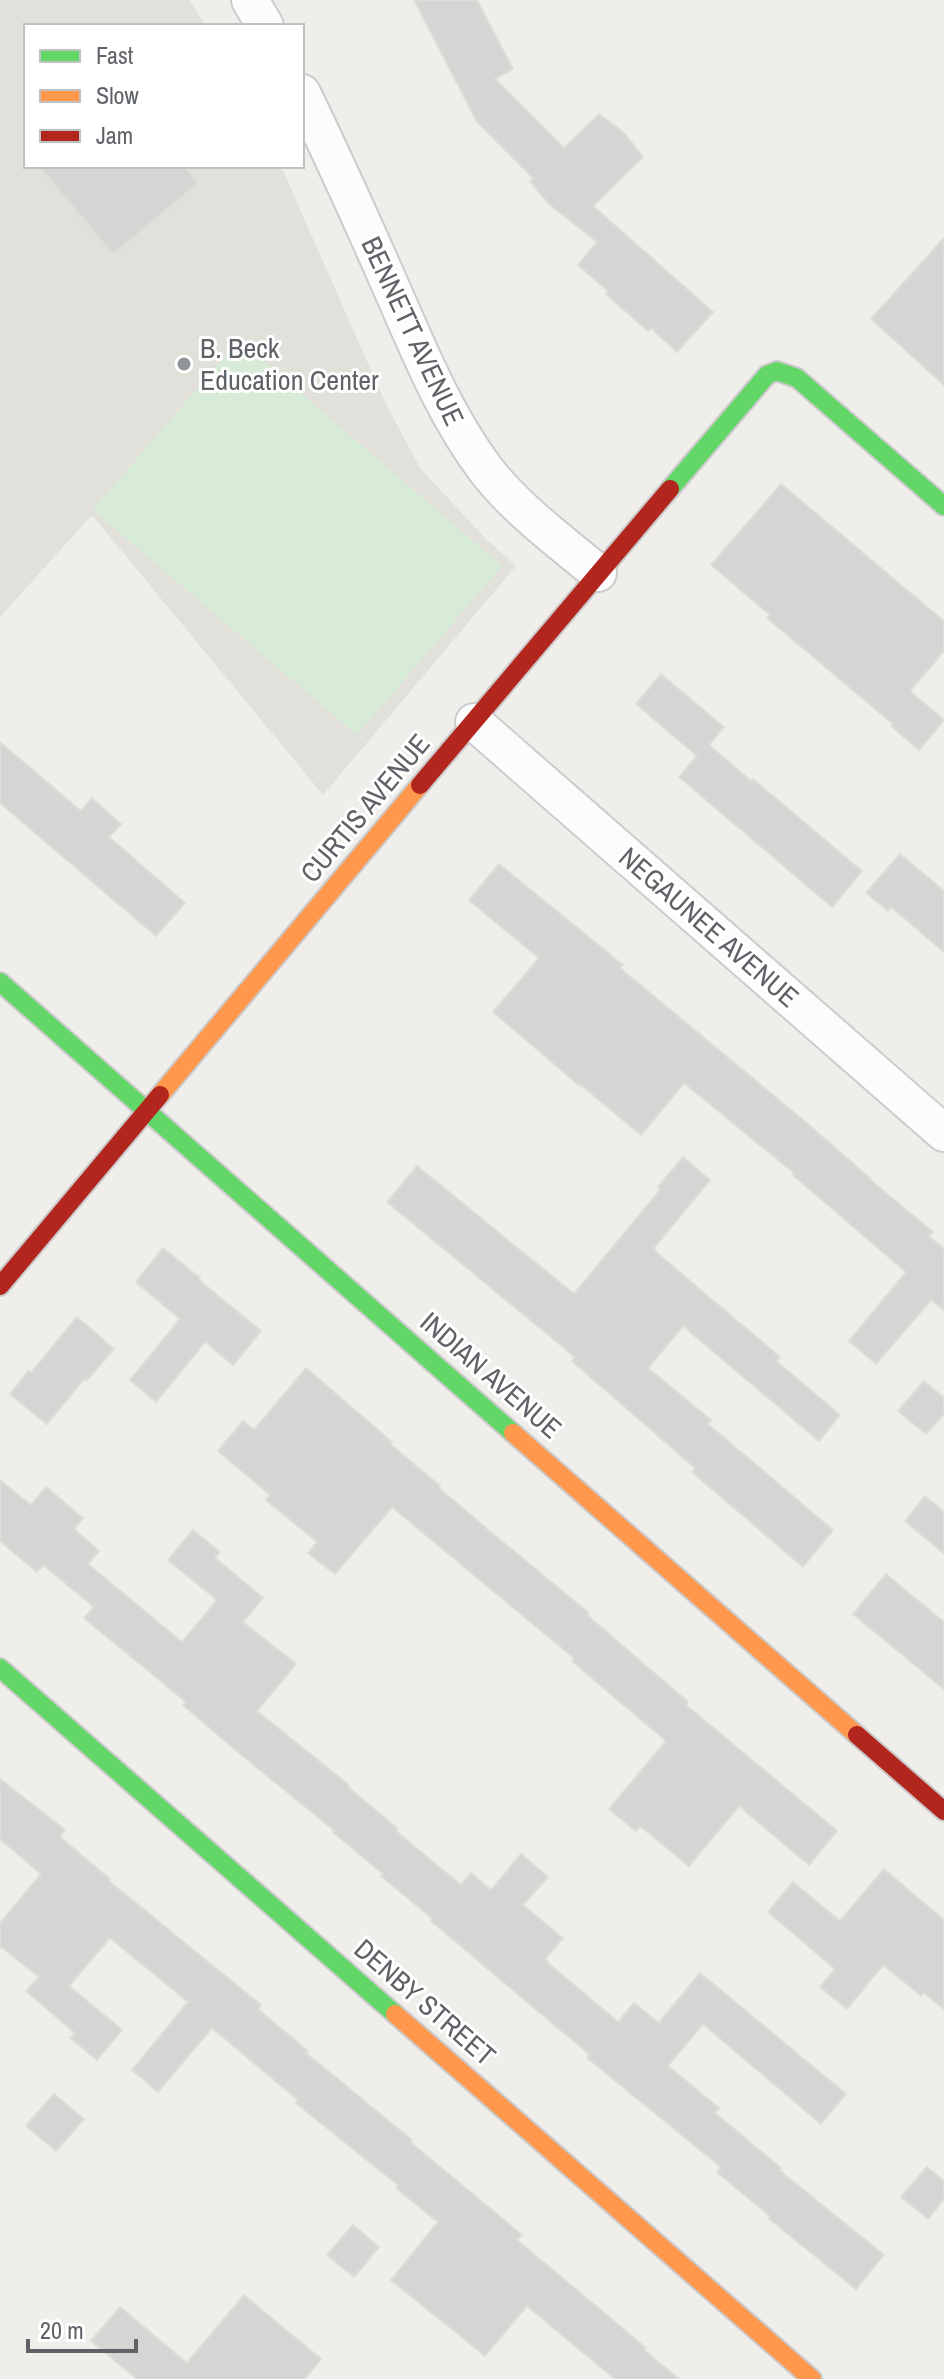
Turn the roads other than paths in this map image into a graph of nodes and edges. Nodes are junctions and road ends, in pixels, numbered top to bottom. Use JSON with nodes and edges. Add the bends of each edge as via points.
{"nodes":[{"id":1,"x":250,"y":0,"type":"edge"},
{"id":2,"x":264,"y":24,"type":"edge"},
{"id":3,"x":304,"y":97,"type":"edge"},
{"id":4,"x":944,"y":506,"type":"edge"},
{"id":5,"x":598,"y":573,"type":"junction"},
{"id":6,"x":474,"y":722,"type":"junction"},
{"id":7,"x":0,"y":982,"type":"edge"},
{"id":8,"x":147,"y":1110,"type":"junction"},
{"id":9,"x":944,"y":1133,"type":"edge"},
{"id":10,"x":0,"y":1286,"type":"edge"},
{"id":11,"x":0,"y":1668,"type":"edge"},
{"id":12,"x":944,"y":1811,"type":"edge"},
{"id":13,"x":812,"y":2379,"type":"edge"}],
"edges":[{"from":1,"to":2,"type":"street"},
{"from":3,"to":5,"type":"street","name":"BENNETT AVENUE","via":[[459,431],[513,500]]},
{"from":4,"to":5,"type":"street","name":"CURTIS AVENUE","via":[[797,378],[777,371],[767,375]]},
{"from":5,"to":6,"type":"street","name":"CURTIS AVENUE"},
{"from":6,"to":8,"type":"street","name":"CURTIS AVENUE"},
{"from":6,"to":9,"type":"street","name":"NEGAUNEE AVENUE"},
{"from":7,"to":8,"type":"street","name":"INDIAN AVENUE"},
{"from":8,"to":10,"type":"street","name":"CURTIS AVENUE"},
{"from":8,"to":12,"type":"street","name":"INDIAN AVENUE"},
{"from":11,"to":13,"type":"street","name":"DENBY STREET"}]}
